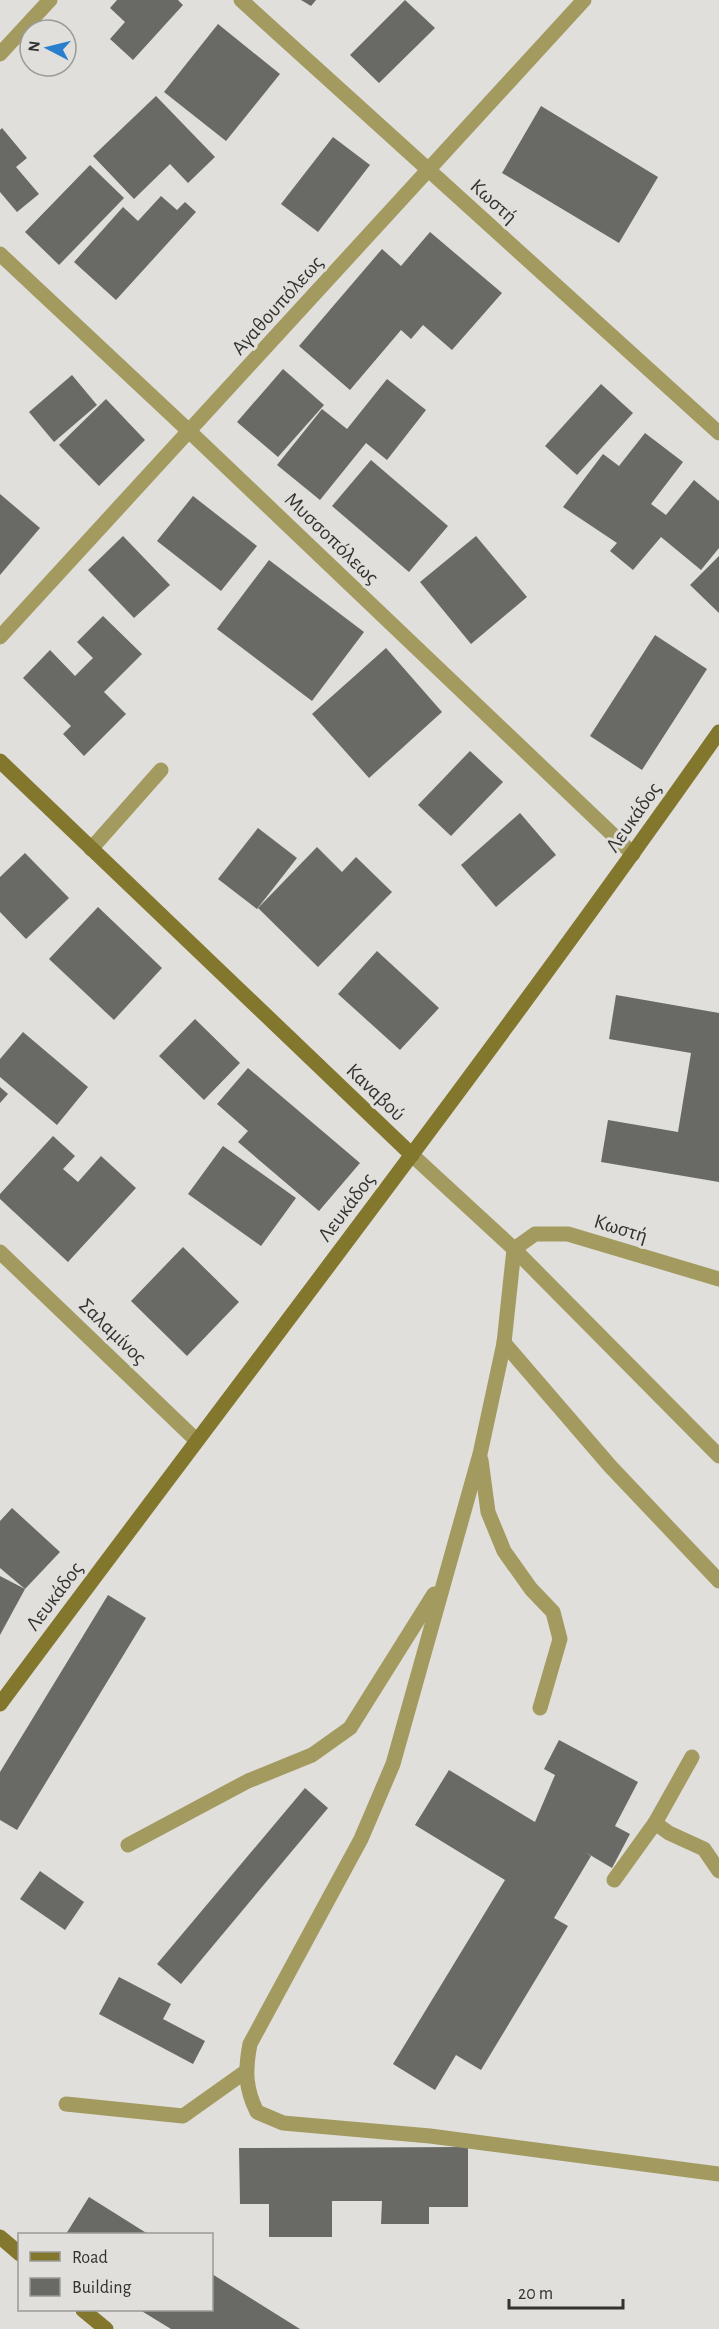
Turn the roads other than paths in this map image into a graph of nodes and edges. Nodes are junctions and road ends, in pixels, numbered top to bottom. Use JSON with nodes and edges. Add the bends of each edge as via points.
{"nodes":[{"id":1,"x":50,"y":0,"type":"edge"},
{"id":2,"x":241,"y":0,"type":"edge"},
{"id":3,"x":584,"y":0,"type":"edge"},
{"id":4,"x":0,"y":54,"type":"edge"},
{"id":5,"x":429,"y":170,"type":"junction"},
{"id":6,"x":0,"y":254,"type":"edge"},
{"id":7,"x":190,"y":432,"type":"junction"},
{"id":8,"x":719,"y":433,"type":"edge"},
{"id":9,"x":0,"y":637,"type":"edge"},
{"id":10,"x":719,"y":732,"type":"edge"},
{"id":11,"x":0,"y":761,"type":"edge"},
{"id":12,"x":161,"y":770,"type":"dead end"},
{"id":13,"x":91,"y":849,"type":"junction"},
{"id":14,"x":633,"y":854,"type":"junction"},
{"id":15,"x":412,"y":1155,"type":"junction"},
{"id":16,"x":514,"y":1249,"type":"junction"},
{"id":17,"x":0,"y":1252,"type":"edge"},
{"id":18,"x":719,"y":1279,"type":"edge"},
{"id":19,"x":504,"y":1343,"type":"junction"},
{"id":20,"x":196,"y":1440,"type":"junction"},
{"id":21,"x":480,"y":1454,"type":"junction"},
{"id":22,"x":719,"y":1456,"type":"edge"},
{"id":23,"x":443,"y":1579,"type":"junction"},
{"id":24,"x":719,"y":1581,"type":"edge"},
{"id":25,"x":0,"y":1704,"type":"edge"},
{"id":26,"x":540,"y":1708,"type":"dead end"},
{"id":27,"x":692,"y":1757,"type":"dead end"},
{"id":28,"x":655,"y":1823,"type":"junction"},
{"id":29,"x":128,"y":1845,"type":"dead end"},
{"id":30,"x":719,"y":1871,"type":"edge"},
{"id":31,"x":614,"y":1880,"type":"dead end"},
{"id":32,"x":245,"y":2072,"type":"junction"},
{"id":33,"x":66,"y":2104,"type":"dead end"},
{"id":34,"x":719,"y":2174,"type":"edge"},
{"id":35,"x":0,"y":2237,"type":"edge"},
{"id":36,"x":18,"y":2252,"type":"edge"},
{"id":37,"x":84,"y":2311,"type":"edge"},
{"id":38,"x":106,"y":2329,"type":"edge"}],
"edges":[{"from":1,"to":4,"type":"street"},
{"from":2,"to":5,"type":"street","name":"Κωστή"},
{"from":3,"to":5,"type":"street","name":"Αγαθουπόλεως"},
{"from":5,"to":7,"type":"street","name":"Αγαθουπόλεως"},
{"from":5,"to":8,"type":"street","name":"Κωστή"},
{"from":6,"to":7,"type":"street","name":"Μυσσοπόλεως"},
{"from":7,"to":9,"type":"street","name":"Αγαθουπόλεως"},
{"from":7,"to":14,"type":"street","name":"Μυσσοπόλεως"},
{"from":10,"to":14,"type":"street","name":"Λευκάδος"},
{"from":11,"to":13,"type":"street","name":"Καναβού"},
{"from":12,"to":13,"type":"street"},
{"from":13,"to":15,"type":"street","name":"Καναβού"},
{"from":14,"to":15,"type":"street","name":"Λευκάδος"},
{"from":15,"to":16,"type":"street","name":"Καναβού"},
{"from":15,"to":20,"type":"street","name":"Λευκάδος"},
{"from":16,"to":18,"type":"street","name":"Κωστή","via":[[535,1234],[568,1234]]},
{"from":16,"to":19,"type":"street"},
{"from":16,"to":22,"type":"street","name":"Καναβού"},
{"from":17,"to":20,"type":"street","name":"Σαλαμίνος"},
{"from":19,"to":21,"type":"street"},
{"from":19,"to":24,"type":"street","via":[[610,1466]]},
{"from":20,"to":25,"type":"street","name":"Λευκάδος"},
{"from":21,"to":23,"type":"street"},
{"from":21,"to":26,"type":"street","via":[[488,1512],[504,1551],[531,1589],[554,1612],[560,1639]]},
{"from":23,"to":29,"type":"street","via":[[350,1728],[312,1755],[248,1781]]},
{"from":23,"to":32,"type":"street","via":[[393,1764],[361,1839],[250,2044]]},
{"from":27,"to":28,"type":"street"},
{"from":28,"to":30,"type":"street","via":[[704,1849]]},
{"from":28,"to":31,"type":"street"},
{"from":32,"to":33,"type":"street","via":[[183,2116]]},
{"from":32,"to":34,"type":"street","via":[[248,2095],[256,2112],[283,2123],[430,2136]]},
{"from":35,"to":36,"type":"street"},
{"from":37,"to":38,"type":"street"}]}
